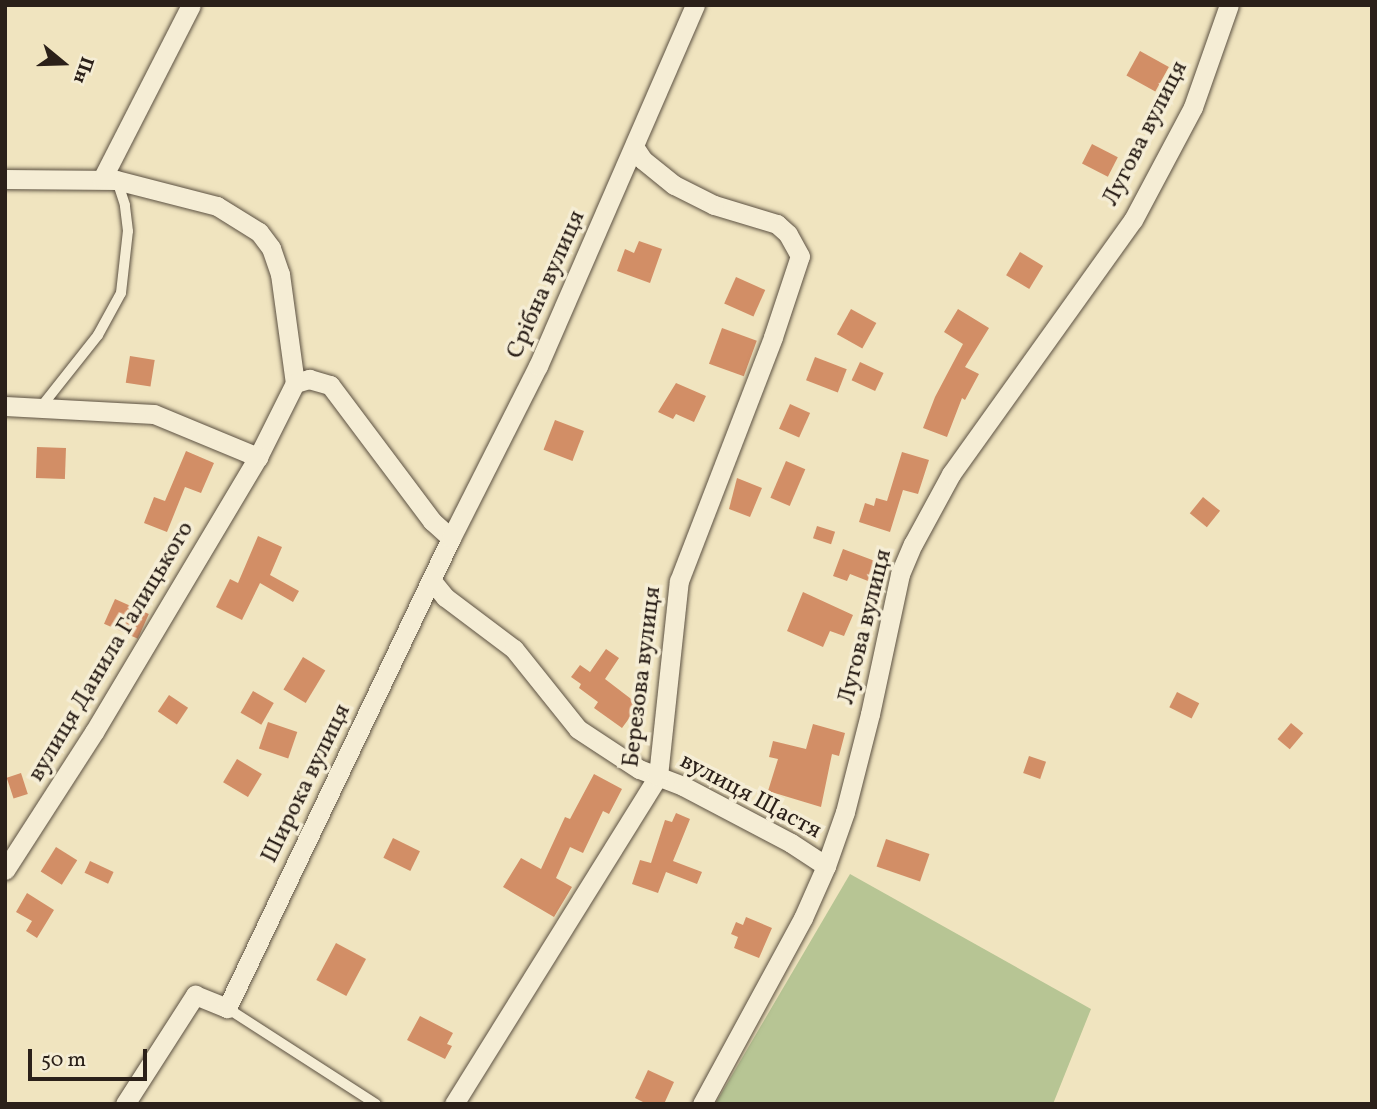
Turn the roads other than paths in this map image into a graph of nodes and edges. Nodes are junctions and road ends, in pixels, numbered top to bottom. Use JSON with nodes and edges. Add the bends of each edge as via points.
{"nodes":[{"id":1,"x":191,"y":5,"type":"edge"},
{"id":2,"x":695,"y":5,"type":"edge"},
{"id":3,"x":1229,"y":5,"type":"edge"},
{"id":4,"x":635,"y":148,"type":"junction"},
{"id":5,"x":5,"y":179,"type":"edge"},
{"id":6,"x":109,"y":180,"type":"junction"},
{"id":7,"x":295,"y":383,"type":"junction"},
{"id":8,"x":5,"y":406,"type":"edge"},
{"id":9,"x":41,"y":408,"type":"junction"},
{"id":10,"x":258,"y":457,"type":"junction"},
{"id":11,"x":451,"y":538,"type":"junction"},
{"id":12,"x":432,"y":581,"type":"junction"},
{"id":13,"x":658,"y":776,"type":"junction"},
{"id":14,"x":826,"y":866,"type":"junction"},
{"id":15,"x":5,"y":870,"type":"edge"},
{"id":16,"x":227,"y":1008,"type":"junction"},
{"id":17,"x":125,"y":1104,"type":"edge"},
{"id":18,"x":376,"y":1104,"type":"edge"},
{"id":19,"x":454,"y":1104,"type":"edge"},
{"id":20,"x":702,"y":1104,"type":"edge"}],
"edges":[{"from":1,"to":6,"type":"street"},
{"from":2,"to":4,"type":"street","name":"Срібна вулиця"},
{"from":3,"to":14,"type":"street","name":"Лугова вулиця","via":[[1193,107],[1133,220],[951,474],[912,544],[901,573],[845,812]]},
{"from":4,"to":11,"type":"street","name":"Срібна вулиця","via":[[538,366]]},
{"from":4,"to":13,"type":"street","name":"Березова вулиця","via":[[674,185],[714,205],[777,224],[800,256],[679,581]]},
{"from":5,"to":6,"type":"street"},
{"from":6,"to":7,"type":"street","via":[[217,206],[259,232],[271,248],[280,274]]},
{"from":6,"to":9,"type":"lane","via":[[125,205],[128,232],[121,293],[98,335]]},
{"from":7,"to":10,"type":"street","name":"вулиця Данила Галицького"},
{"from":7,"to":11,"type":"street","via":[[309,379],[330,385],[432,521]]},
{"from":8,"to":9,"type":"street"},
{"from":9,"to":10,"type":"street","via":[[154,414]]},
{"from":10,"to":15,"type":"street","name":"вулиця Данила Галицького","via":[[94,732]]},
{"from":11,"to":12,"type":"street","name":"Срібна вулиця"},
{"from":12,"to":13,"type":"street","name":"вулиця Щастя","via":[[445,597],[514,649],[579,729],[639,769]]},
{"from":12,"to":16,"type":"street","name":"Широка вулиця"},
{"from":13,"to":14,"type":"street","name":"вулиця Щастя","via":[[779,836]]},
{"from":13,"to":19,"type":"street","name":"Березова вулиця"},
{"from":14,"to":20,"type":"street","name":"Лугова вулиця","via":[[803,918]]},
{"from":16,"to":17,"type":"street","via":[[195,995]]},
{"from":16,"to":18,"type":"lane"}]}
